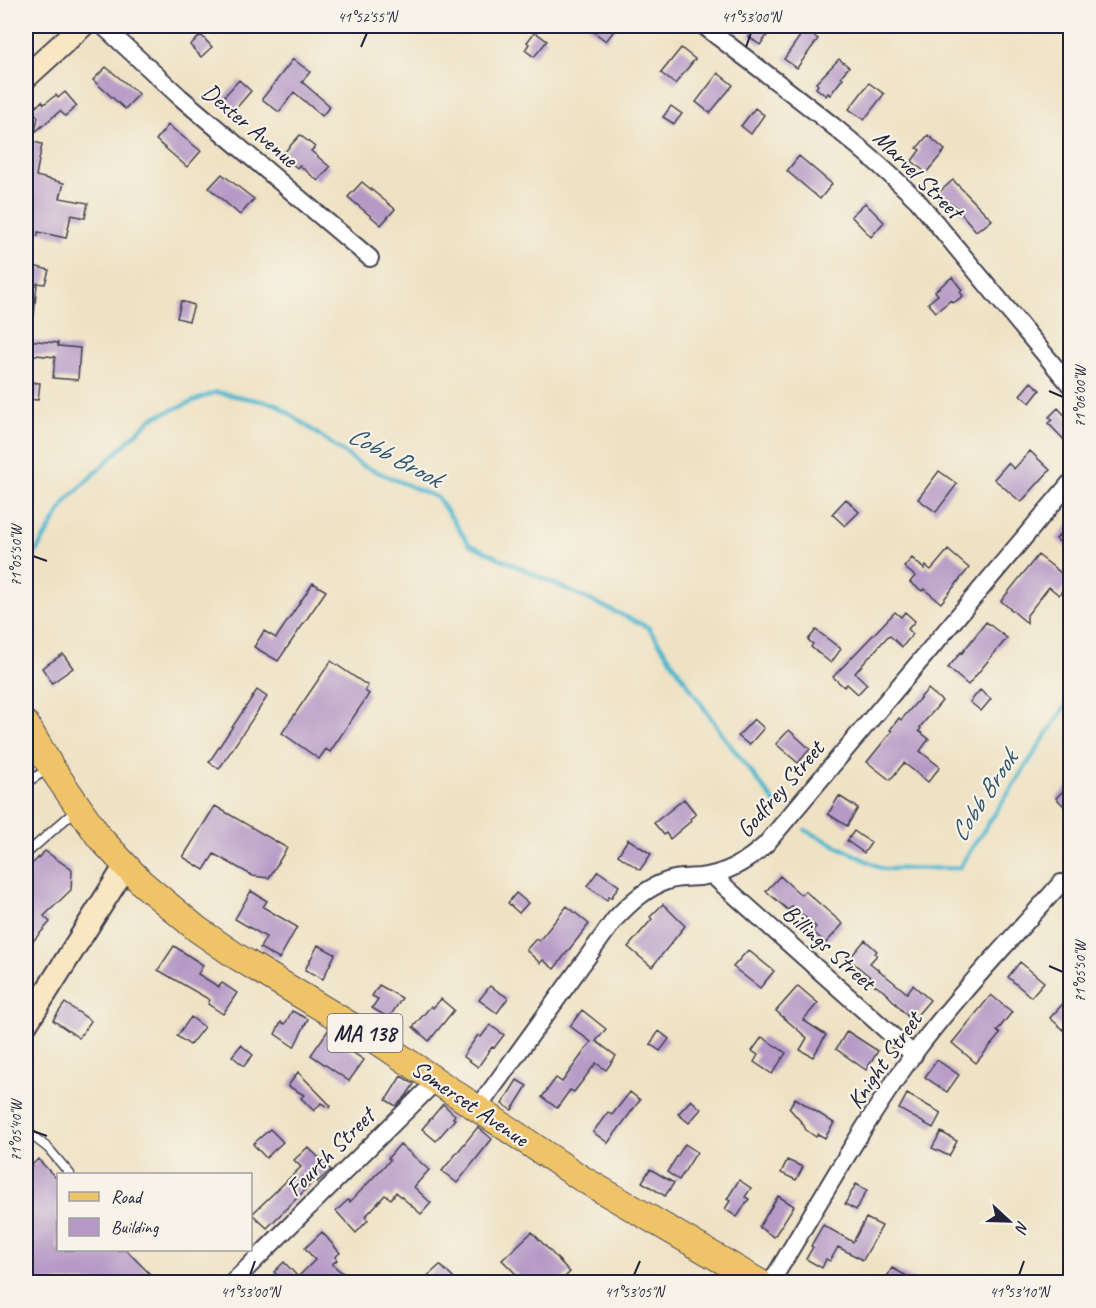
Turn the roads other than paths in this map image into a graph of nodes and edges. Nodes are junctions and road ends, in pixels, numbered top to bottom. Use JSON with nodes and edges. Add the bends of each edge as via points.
{"nodes":[{"id":1,"x":81,"y":26,"type":"edge"},
{"id":2,"x":103,"y":26,"type":"edge"},
{"id":3,"x":704,"y":26,"type":"edge"},
{"id":4,"x":26,"y":77,"type":"edge"},
{"id":5,"x":370,"y":258,"type":"dead end"},
{"id":6,"x":1071,"y":386,"type":"edge"},
{"id":7,"x":1071,"y":483,"type":"edge"},
{"id":8,"x":26,"y":724,"type":"edge"},
{"id":9,"x":51,"y":767,"type":"junction"},
{"id":10,"x":26,"y":783,"type":"edge"},
{"id":11,"x":78,"y":808,"type":"junction"},
{"id":12,"x":26,"y":854,"type":"edge"},
{"id":13,"x":125,"y":867,"type":"junction"},
{"id":14,"x":712,"y":875,"type":"junction"},
{"id":15,"x":1061,"y":882,"type":"dead end"},
{"id":16,"x":26,"y":1024,"type":"edge"},
{"id":17,"x":914,"y":1055,"type":"junction"},
{"id":18,"x":436,"y":1081,"type":"junction"},
{"id":19,"x":478,"y":1108,"type":"junction"},
{"id":20,"x":26,"y":1131,"type":"edge"},
{"id":21,"x":69,"y":1173,"type":"edge"},
{"id":22,"x":233,"y":1282,"type":"edge"},
{"id":23,"x":759,"y":1282,"type":"edge"},
{"id":24,"x":771,"y":1282,"type":"edge"}],
"edges":[{"from":1,"to":4,"type":"street"},
{"from":2,"to":5,"type":"street","name":"Dexter Avenue"},
{"from":3,"to":6,"type":"street","name":"Marvel Street","via":[[899,182]]},
{"from":7,"to":14,"type":"street","name":"Godfrey Street","via":[[766,844],[740,865]]},
{"from":8,"to":9,"type":"main road","name":"Somerset Avenue","number":"MA 138"},
{"from":9,"to":10,"type":"lane"},
{"from":9,"to":11,"type":"main road","name":"Somerset Avenue","number":"MA 138"},
{"from":11,"to":12,"type":"lane"},
{"from":11,"to":13,"type":"main road","name":"Somerset Avenue","number":"MA 138"},
{"from":13,"to":16,"type":"street"},
{"from":13,"to":18,"type":"main road","name":"Somerset Avenue","number":"MA 138","via":[[216,943],[354,1026]]},
{"from":14,"to":17,"type":"street","name":"Billings Street"},
{"from":14,"to":19,"type":"street","name":"Godfrey Street","via":[[669,880],[631,902]]},
{"from":15,"to":17,"type":"street","name":"Knight Street"},
{"from":17,"to":24,"type":"street","name":"Knight Street"},
{"from":18,"to":19,"type":"main road","name":"Somerset Avenue","number":"MA 138"},
{"from":18,"to":22,"type":"street","name":"Fourth Street"},
{"from":19,"to":23,"type":"main road","name":"Somerset Avenue","number":"MA 138","via":[[581,1178]]},
{"from":20,"to":21,"type":"lane","via":[[48,1148]]}]}
